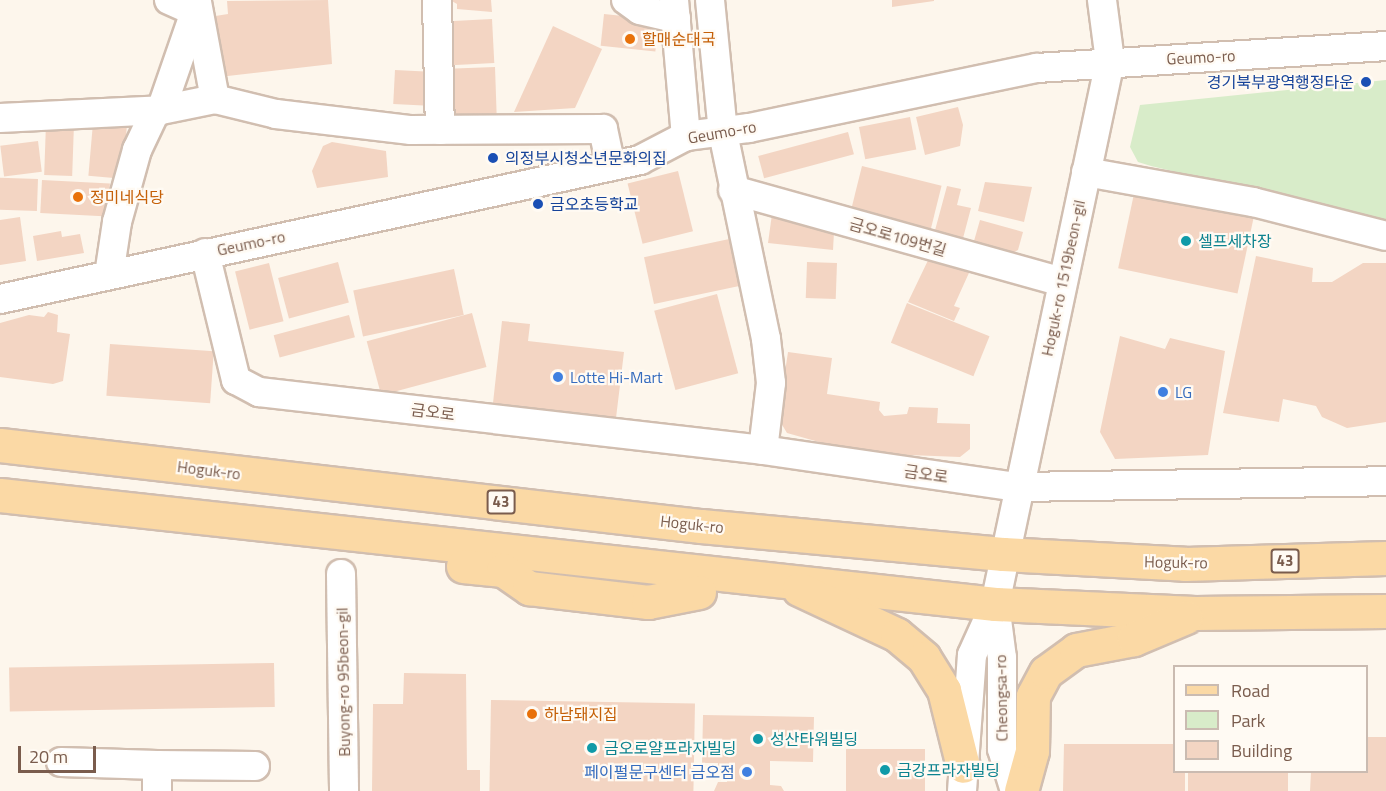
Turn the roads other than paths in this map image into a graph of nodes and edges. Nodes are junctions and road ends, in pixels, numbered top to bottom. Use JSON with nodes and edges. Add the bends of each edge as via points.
{"nodes":[{"id":1,"x":436,"y":0,"type":"edge"},
{"id":2,"x":626,"y":0,"type":"edge"},
{"id":3,"x":710,"y":0,"type":"edge"},
{"id":4,"x":1102,"y":0,"type":"edge"},
{"id":5,"x":189,"y":4,"type":"edge"},
{"id":6,"x":675,"y":9,"type":"edge"},
{"id":7,"x":1386,"y":46,"type":"edge"},
{"id":8,"x":1110,"y":62,"type":"junction"},
{"id":9,"x":214,"y":99,"type":"junction"},
{"id":10,"x":159,"y":110,"type":"junction"},
{"id":11,"x":0,"y":118,"type":"edge"},
{"id":12,"x":440,"y":130,"type":"junction"},
{"id":13,"x":723,"y":133,"type":"junction"},
{"id":14,"x":686,"y":136,"type":"junction"},
{"id":15,"x":610,"y":166,"type":"junction"},
{"id":16,"x":1086,"y":172,"type":"junction"},
{"id":17,"x":733,"y":190,"type":"junction"},
{"id":18,"x":1386,"y":236,"type":"edge"},
{"id":19,"x":204,"y":253,"type":"junction"},
{"id":20,"x":109,"y":275,"type":"junction"},
{"id":21,"x":1062,"y":282,"type":"junction"},
{"id":22,"x":0,"y":299,"type":"edge"},
{"id":23,"x":0,"y":445,"type":"edge"},
{"id":24,"x":763,"y":450,"type":"junction"},
{"id":25,"x":1386,"y":481,"type":"edge"},
{"id":26,"x":1018,"y":487,"type":"junction"},
{"id":27,"x":0,"y":495,"type":"edge"},
{"id":28,"x":388,"y":537,"type":"junction"},
{"id":29,"x":1003,"y":554,"type":"junction"},
{"id":30,"x":1386,"y":558,"type":"edge"},
{"id":31,"x":341,"y":574,"type":"dead end"},
{"id":32,"x":781,"y":580,"type":"junction"},
{"id":33,"x":995,"y":604,"type":"junction"},
{"id":34,"x":831,"y":607,"type":"junction"},
{"id":35,"x":1386,"y":610,"type":"edge"},
{"id":36,"x":1195,"y":613,"type":"junction"},
{"id":37,"x":61,"y":762,"type":"dead end"},
{"id":38,"x":255,"y":766,"type":"dead end"},
{"id":39,"x":157,"y":778,"type":"edge"},
{"id":40,"x":963,"y":778,"type":"edge"},
{"id":41,"x":344,"y":791,"type":"edge"},
{"id":42,"x":1015,"y":791,"type":"edge"},
{"id":43,"x":1021,"y":791,"type":"edge"}],
"edges":[{"from":1,"to":12,"type":"street"},
{"from":2,"to":6,"type":"street","via":[[640,10]]},
{"from":3,"to":13,"type":"street"},
{"from":4,"to":8,"type":"street","name":"Hoguk-ro 1519beon-gil"},
{"from":5,"to":9,"type":"street"},
{"from":5,"to":10,"type":"street"},
{"from":6,"to":14,"type":"street"},
{"from":7,"to":8,"type":"street","name":"Geumo-ro"},
{"from":8,"to":13,"type":"street","name":"Geumo-ro","via":[[1037,68]]},
{"from":8,"to":16,"type":"street","name":"Hoguk-ro 1519beon-gil"},
{"from":9,"to":10,"type":"street"},
{"from":9,"to":12,"type":"street","via":[[276,114]]},
{"from":10,"to":11,"type":"street"},
{"from":10,"to":20,"type":"street","via":[[137,150],[117,222]]},
{"from":12,"to":15,"type":"street","via":[[603,129]]},
{"from":13,"to":14,"type":"street","name":"Geumo-ro"},
{"from":13,"to":17,"type":"street"},
{"from":14,"to":15,"type":"street","name":"Geumo-ro","via":[[640,160]]},
{"from":15,"to":19,"type":"street","name":"Geumo-ro"},
{"from":16,"to":18,"type":"street","via":[[1253,202]]},
{"from":16,"to":21,"type":"street","name":"Hoguk-ro 1519beon-gil"},
{"from":17,"to":21,"type":"street","name":"금오로109번길"},
{"from":17,"to":24,"type":"street","via":[[766,339],[771,383]]},
{"from":19,"to":20,"type":"street","name":"Geumo-ro"},
{"from":19,"to":24,"type":"street","name":"금오로","via":[[236,380],[260,392]]},
{"from":20,"to":22,"type":"street","name":"Geumo-ro"},
{"from":21,"to":26,"type":"street","name":"Hoguk-ro 1519beon-gil"},
{"from":23,"to":29,"type":"main road","name":"Hoguk-ro","number":"43","via":[[701,526]]},
{"from":24,"to":26,"type":"street","name":"금오로"},
{"from":25,"to":26,"type":"street","name":"금오로"},
{"from":26,"to":29,"type":"street","name":"Hoguk-ro 1519beon-gil"},
{"from":27,"to":28,"type":"main road"},
{"from":28,"to":32,"type":"main road"},
{"from":28,"to":34,"type":"main road","via":[[424,561],[503,570],[529,588],[648,602],[699,592]]},
{"from":29,"to":30,"type":"main road","name":"Hoguk-ro","number":"43","via":[[1185,564]]},
{"from":29,"to":33,"type":"street","name":"Cheongsa-ro"},
{"from":31,"to":41,"type":"street","name":"Buyong-ro 95beon-gil"},
{"from":32,"to":33,"type":"main road"},
{"from":32,"to":34,"type":"main road"},
{"from":33,"to":36,"type":"main road"},
{"from":33,"to":40,"type":"street","name":"Cheongsa-ro","via":[[972,655],[971,711]]},
{"from":33,"to":42,"type":"street","name":"Cheongsa-ro","via":[[1002,658],[1002,749]]},
{"from":34,"to":40,"type":"main road","via":[[897,635],[924,658],[944,690]]},
{"from":35,"to":36,"type":"main road"},
{"from":36,"to":43,"type":"main road","via":[[1134,639],[1076,650],[1046,672],[1033,696],[1032,751]]},
{"from":37,"to":39,"type":"street"},
{"from":38,"to":39,"type":"street"}]}
